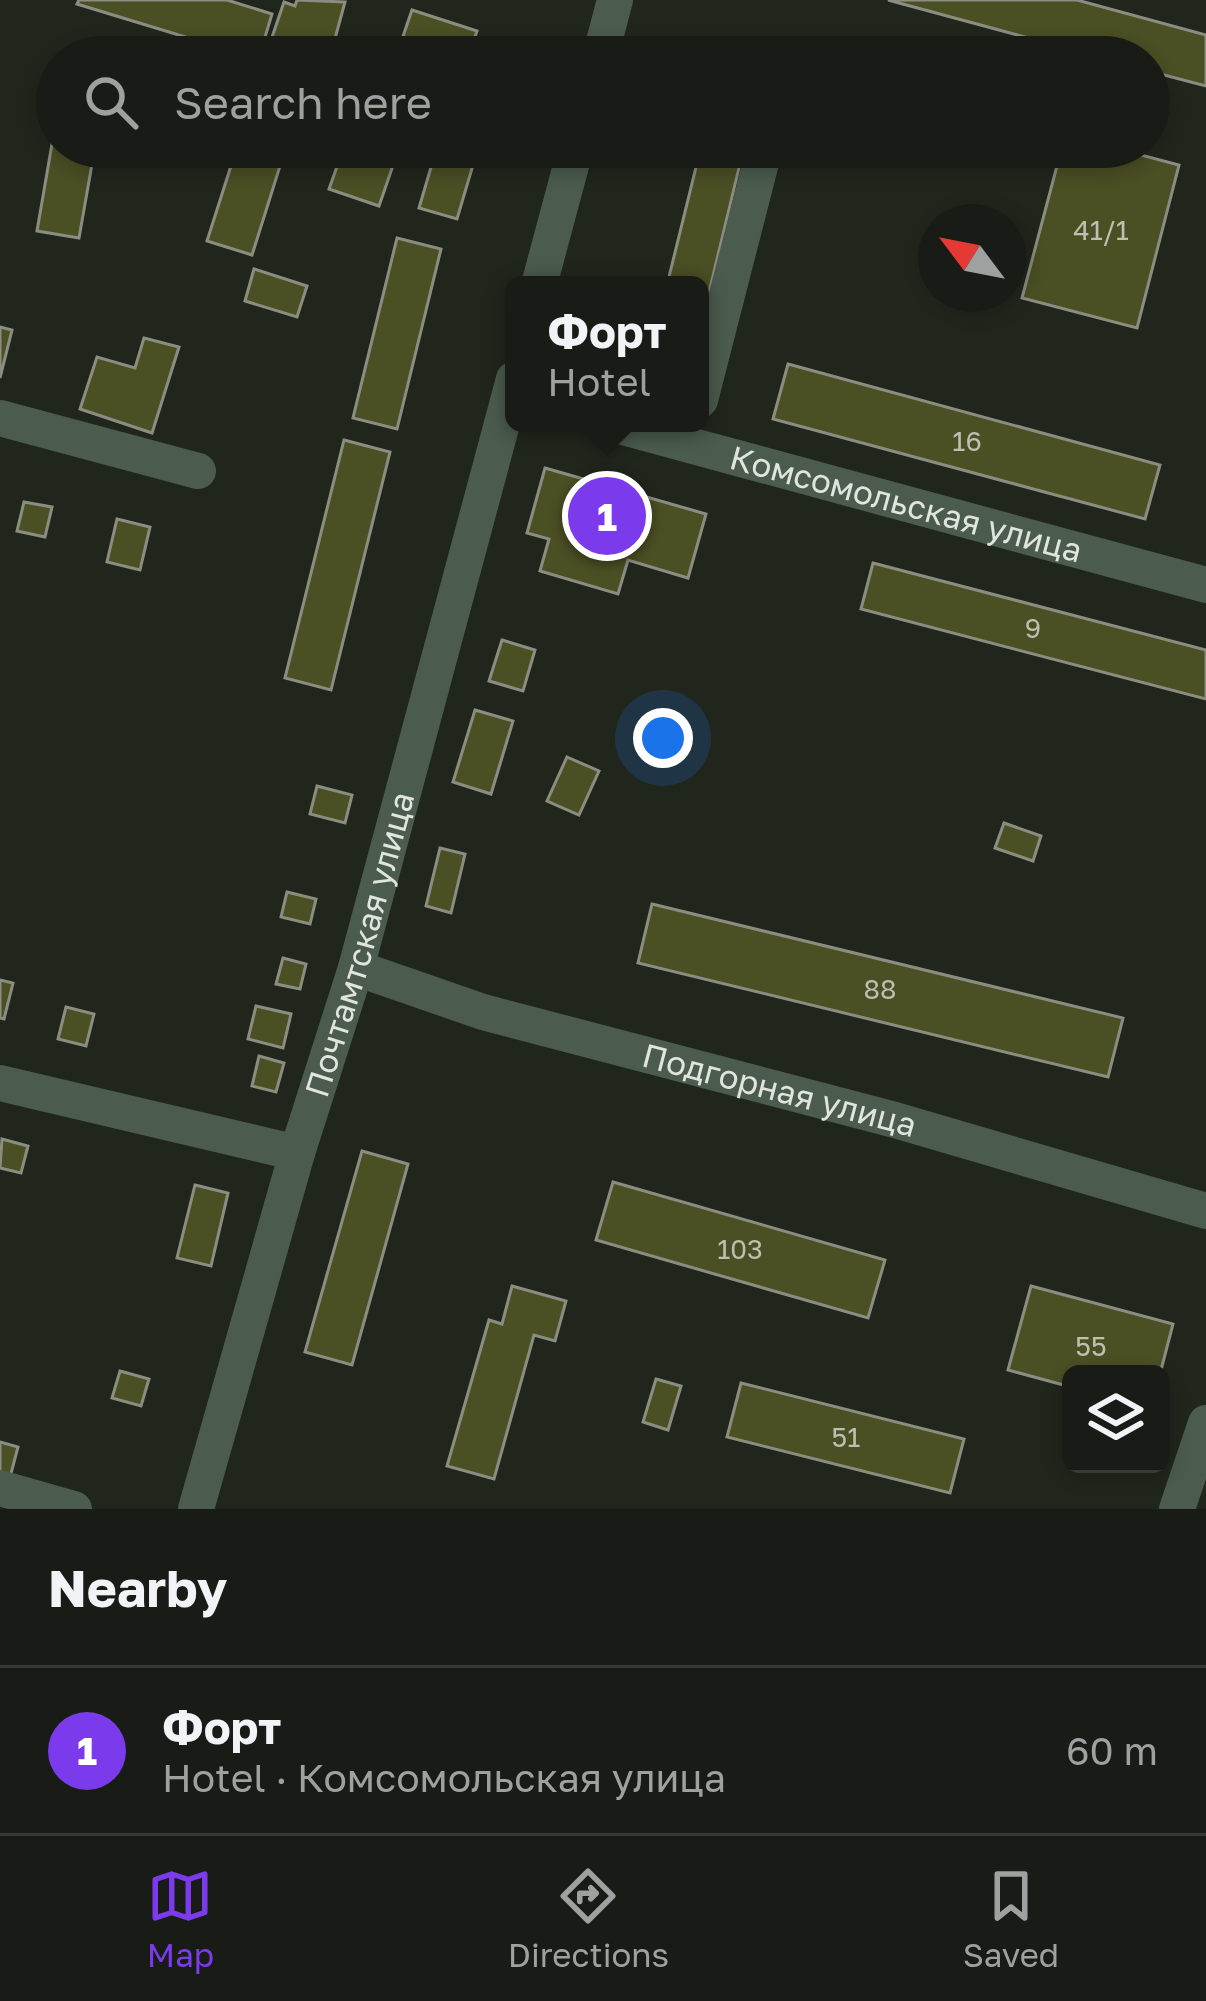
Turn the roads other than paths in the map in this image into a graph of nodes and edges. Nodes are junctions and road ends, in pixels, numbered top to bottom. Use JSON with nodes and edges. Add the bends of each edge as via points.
{"nodes":[{"id":1,"x":615,"y":0,"type":"edge"},
{"id":2,"x":605,"y":36,"type":"edge"},
{"id":3,"x":570,"y":168,"type":"edge"},
{"id":4,"x":760,"y":168,"type":"edge"},
{"id":5,"x":541,"y":276,"type":"edge"},
{"id":6,"x":709,"y":365,"type":"edge"},
{"id":7,"x":505,"y":417,"type":"edge"},
{"id":8,"x":0,"y":418,"type":"edge"},
{"id":9,"x":691,"y":434,"type":"edge"},
{"id":10,"x":198,"y":471,"type":"dead end"},
{"id":11,"x":1206,"y":585,"type":"edge"},
{"id":12,"x":356,"y":968,"type":"junction"},
{"id":13,"x":0,"y":1083,"type":"edge"},
{"id":14,"x":297,"y":1153,"type":"junction"},
{"id":15,"x":1206,"y":1210,"type":"edge"},
{"id":16,"x":1206,"y":1423,"type":"edge"},
{"id":17,"x":0,"y":1488,"type":"edge"},
{"id":18,"x":74,"y":1509,"type":"edge"},
{"id":19,"x":196,"y":1509,"type":"edge"},
{"id":20,"x":1177,"y":1509,"type":"edge"}],
"edges":[{"from":1,"to":2,"type":"street"},
{"from":3,"to":5,"type":"street"},
{"from":4,"to":6,"type":"street"},
{"from":7,"to":12,"type":"street","name":"Почтамтская улица"},
{"from":8,"to":10,"type":"street"},
{"from":9,"to":11,"type":"street","name":"Комсомольская улица"},
{"from":12,"to":14,"type":"street","name":"Почтамтская улица"},
{"from":12,"to":15,"type":"street","name":"Подгорная улица","via":[[483,1012]]},
{"from":13,"to":14,"type":"street"},
{"from":14,"to":19,"type":"street","name":"Почтамтская улица"},
{"from":16,"to":20,"type":"street"},
{"from":17,"to":18,"type":"street"}]}
